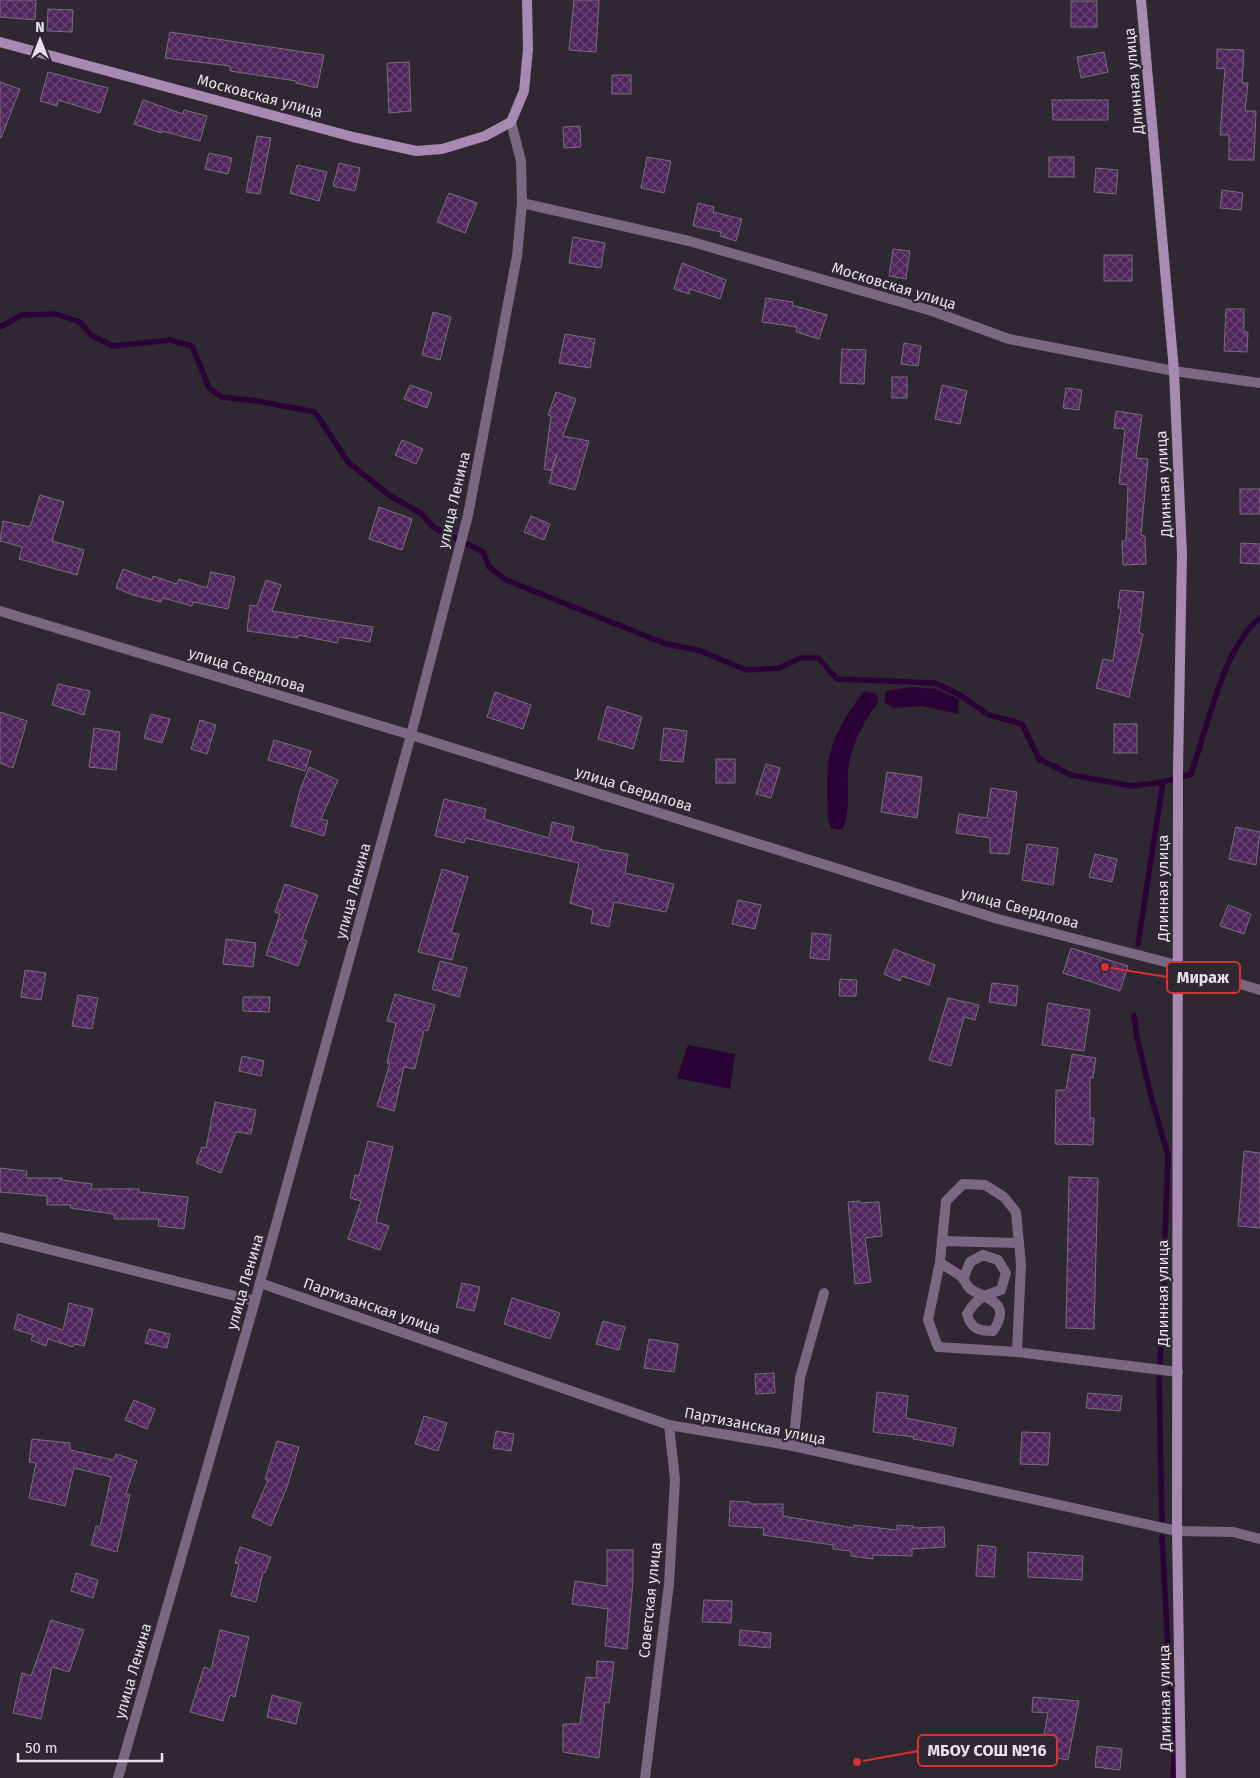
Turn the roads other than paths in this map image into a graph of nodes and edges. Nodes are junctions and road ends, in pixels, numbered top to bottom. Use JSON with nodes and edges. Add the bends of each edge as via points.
{"nodes":[{"id":1,"x":527,"y":0,"type":"edge"},
{"id":2,"x":1142,"y":0,"type":"edge"},
{"id":3,"x":0,"y":42,"type":"edge"},
{"id":4,"x":511,"y":122,"type":"junction"},
{"id":5,"x":522,"y":203,"type":"junction"},
{"id":6,"x":1174,"y":370,"type":"junction"},
{"id":7,"x":1260,"y":383,"type":"edge"},
{"id":8,"x":0,"y":611,"type":"edge"},
{"id":9,"x":411,"y":735,"type":"junction"},
{"id":10,"x":1177,"y":965,"type":"junction"},
{"id":11,"x":1260,"y":990,"type":"edge"},
{"id":12,"x":0,"y":1238,"type":"edge"},
{"id":13,"x":942,"y":1242,"type":"junction"},
{"id":14,"x":1019,"y":1243,"type":"junction"},
{"id":15,"x":940,"y":1262,"type":"junction"},
{"id":16,"x":963,"y":1279,"type":"junction"},
{"id":17,"x":260,"y":1284,"type":"junction"},
{"id":18,"x":824,"y":1293,"type":"dead end"},
{"id":19,"x":255,"y":1301,"type":"junction"},
{"id":20,"x":1017,"y":1352,"type":"junction"},
{"id":21,"x":1178,"y":1372,"type":"junction"},
{"id":22,"x":669,"y":1425,"type":"junction"},
{"id":23,"x":793,"y":1446,"type":"junction"},
{"id":24,"x":1176,"y":1531,"type":"junction"},
{"id":25,"x":1260,"y":1539,"type":"edge"},
{"id":26,"x":118,"y":1778,"type":"edge"},
{"id":27,"x":645,"y":1778,"type":"edge"},
{"id":28,"x":1181,"y":1778,"type":"edge"}],
"edges":[{"from":1,"to":4,"type":"main road","via":[[528,49],[524,91]]},
{"from":2,"to":6,"type":"main road","name":"Длинная улица"},
{"from":3,"to":4,"type":"main road","name":"Московская улица","via":[[416,151],[442,149],[485,136]]},
{"from":4,"to":5,"type":"street","name":"улица Ленина","via":[[521,161]]},
{"from":5,"to":6,"type":"street","name":"Московская улица","via":[[689,241],[932,311],[1009,339]]},
{"from":5,"to":9,"type":"street","name":"улица Ленина","via":[[517,256],[468,515]]},
{"from":6,"to":7,"type":"street","name":"Московская улица"},
{"from":6,"to":10,"type":"main road","name":"Длинная улица","via":[[1182,554]]},
{"from":8,"to":9,"type":"street","name":"улица Свердлова"},
{"from":9,"to":10,"type":"street","name":"улица Свердлова","via":[[998,919]]},
{"from":9,"to":17,"type":"street","name":"улица Ленина"},
{"from":10,"to":11,"type":"street","name":"улица Свердлова"},
{"from":10,"to":21,"type":"main road","name":"Длинная улица"},
{"from":12,"to":19,"type":"street"},
{"from":13,"to":14,"type":"street"},
{"from":13,"to":14,"type":"street","via":[[946,1201],[963,1184],[984,1185],[1004,1197],[1016,1212]]},
{"from":13,"to":15,"type":"street"},
{"from":14,"to":20,"type":"street"},
{"from":15,"to":16,"type":"street"},
{"from":15,"to":20,"type":"street","via":[[928,1320],[938,1346]]},
{"from":16,"to":16,"type":"street","via":[[970,1262],[983,1255],[998,1260],[1006,1273],[1001,1290],[984,1295],[970,1290]]},
{"from":17,"to":19,"type":"street","name":"улица Ленина"},
{"from":17,"to":22,"type":"street","name":"Партизанская улица"},
{"from":18,"to":23,"type":"street","via":[[800,1378]]},
{"from":19,"to":26,"type":"street","name":"улица Ленина"},
{"from":20,"to":21,"type":"street"},
{"from":21,"to":24,"type":"main road","name":"Длинная улица"},
{"from":22,"to":23,"type":"street","name":"Партизанская улица"},
{"from":22,"to":27,"type":"street","name":"Советская улица","via":[[675,1480],[669,1584]]},
{"from":23,"to":24,"type":"street","name":"Партизанская улица"},
{"from":24,"to":25,"type":"street","name":"Партизанская улица","via":[[1233,1532]]},
{"from":24,"to":28,"type":"main road","name":"Длинная улица"}]}
